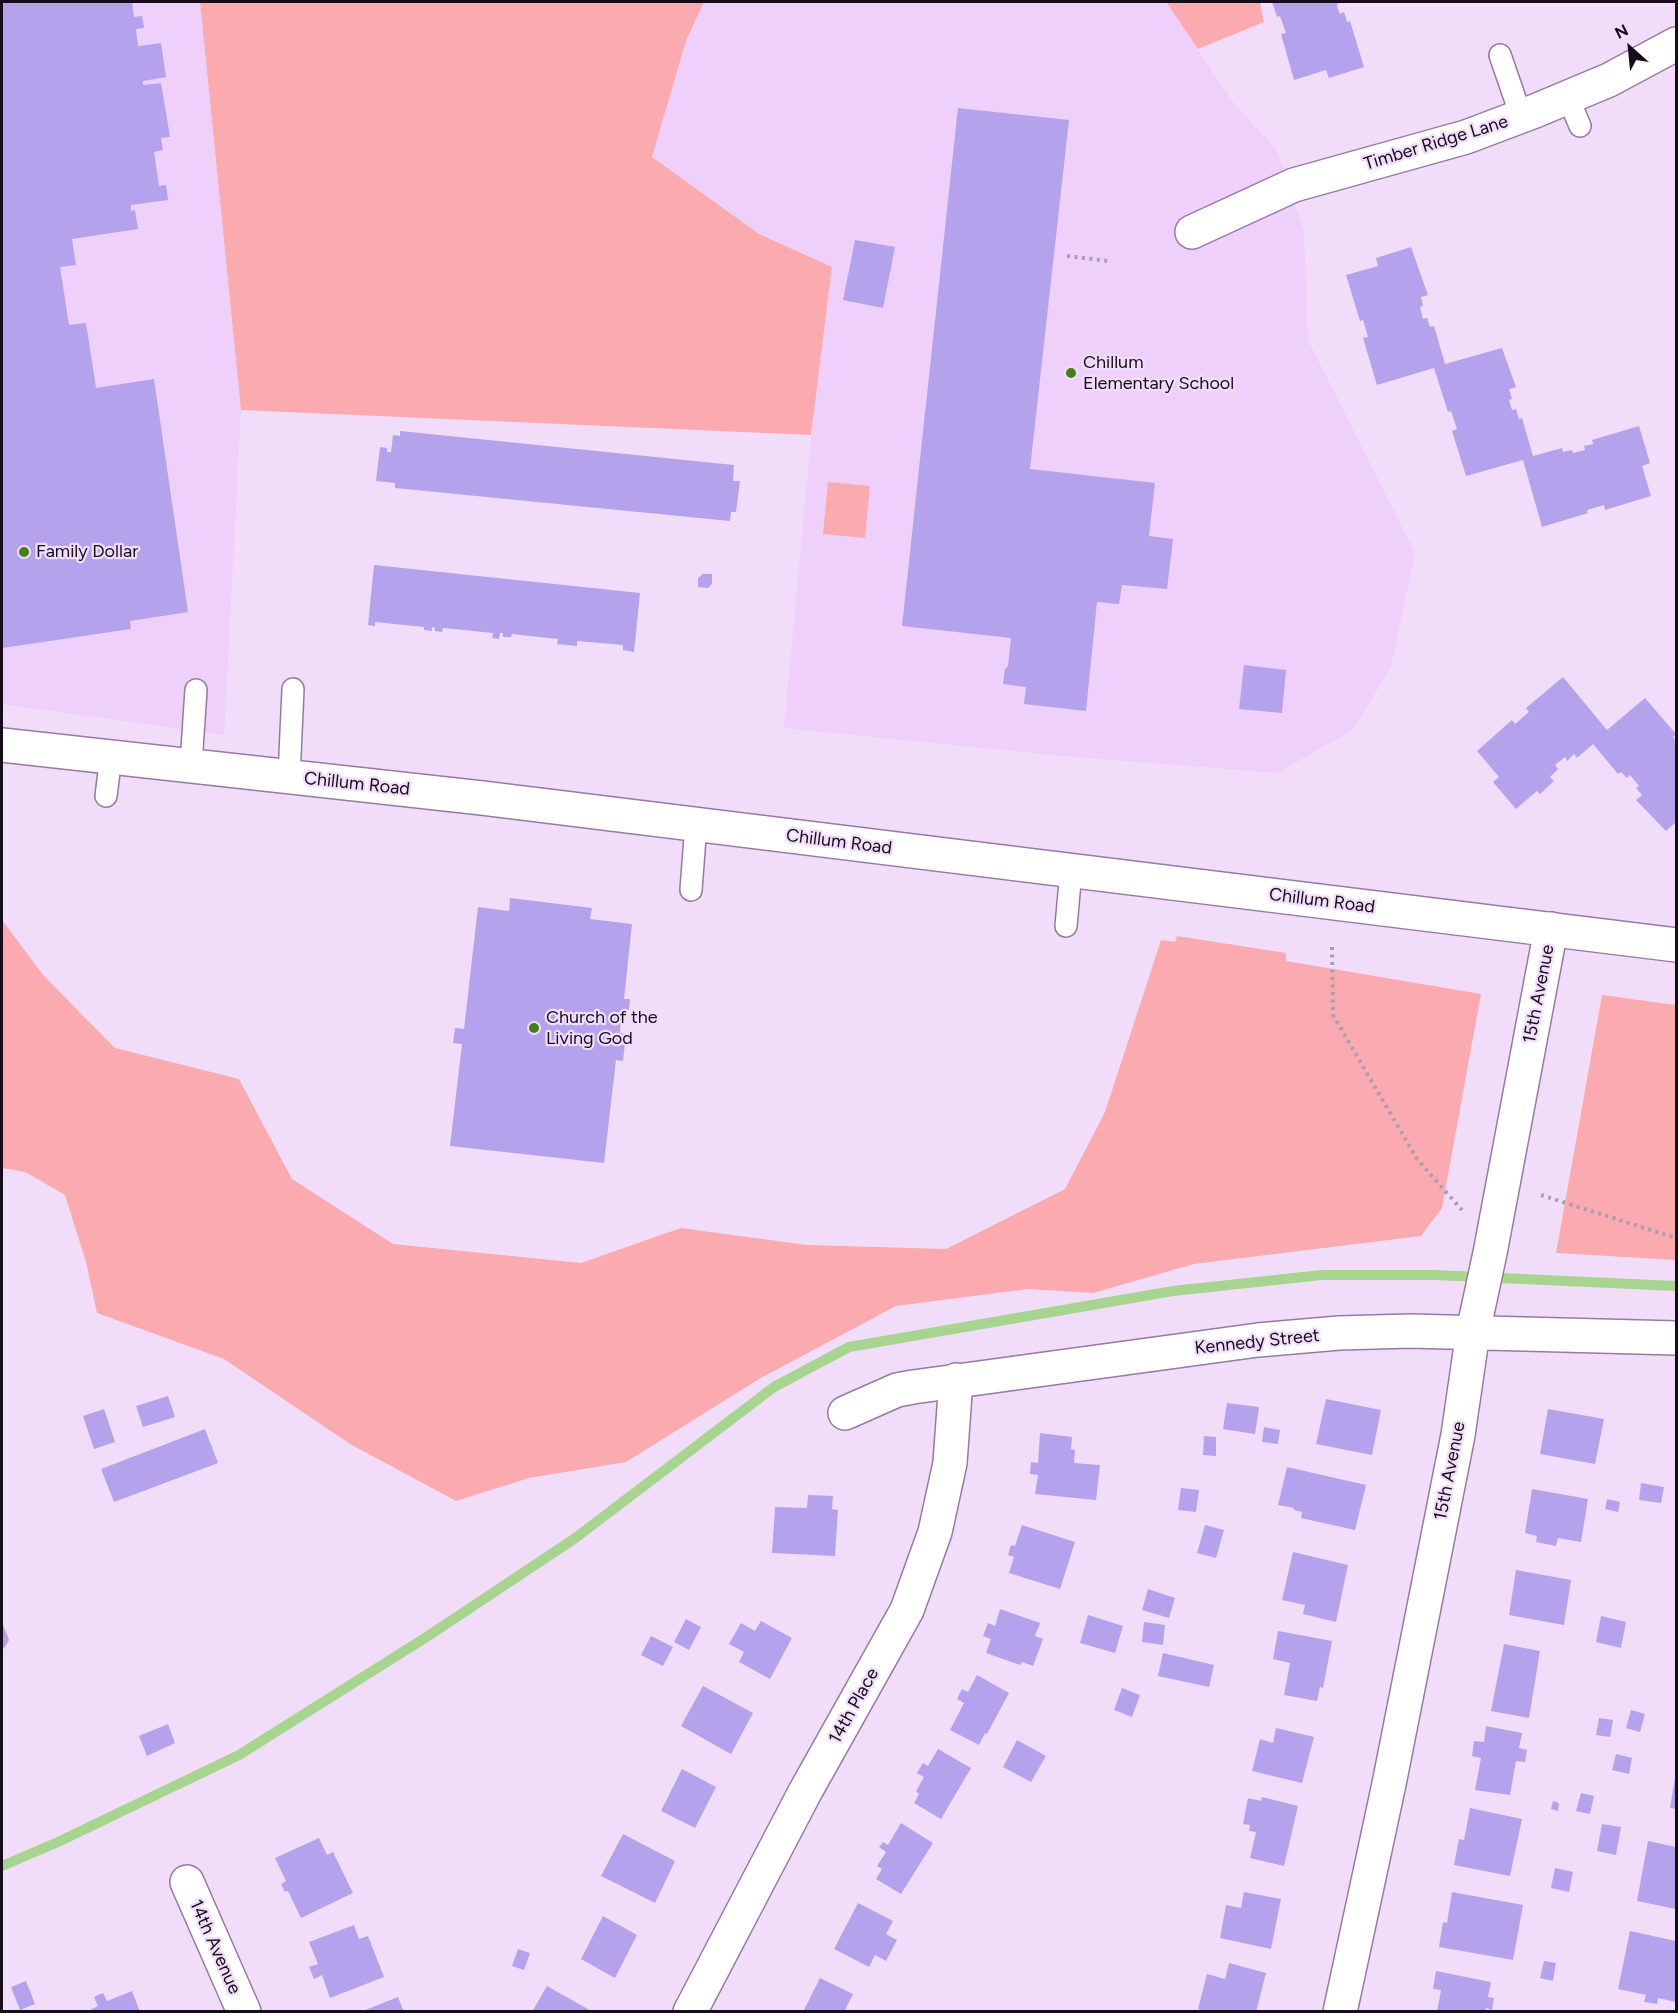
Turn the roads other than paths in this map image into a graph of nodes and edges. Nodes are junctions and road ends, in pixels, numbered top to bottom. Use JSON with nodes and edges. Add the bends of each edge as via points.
{"nodes":[{"id":1,"x":1677,"y":44,"type":"edge"},
{"id":2,"x":1500,"y":55,"type":"dead end"},
{"id":3,"x":1521,"y":116,"type":"junction"},
{"id":4,"x":1192,"y":232,"type":"dead end"},
{"id":5,"x":293,"y":689,"type":"dead end"},
{"id":6,"x":196,"y":690,"type":"dead end"},
{"id":7,"x":2,"y":744,"type":"edge"},
{"id":8,"x":111,"y":756,"type":"junction"},
{"id":9,"x":191,"y":764,"type":"junction"},
{"id":10,"x":289,"y":777,"type":"junction"},
{"id":11,"x":106,"y":796,"type":"dead end"},
{"id":12,"x":696,"y":824,"type":"junction"},
{"id":13,"x":1071,"y":870,"type":"junction"},
{"id":14,"x":691,"y":890,"type":"dead end"},
{"id":15,"x":1066,"y":926,"type":"dead end"},
{"id":16,"x":1551,"y":929,"type":"junction"},
{"id":17,"x":1677,"y":945,"type":"edge"},
{"id":18,"x":1473,"y":1332,"type":"junction"},
{"id":19,"x":1677,"y":1338,"type":"edge"},
{"id":20,"x":956,"y":1380,"type":"junction"},
{"id":21,"x":845,"y":1413,"type":"dead end"},
{"id":22,"x":187,"y":1882,"type":"dead end"},
{"id":23,"x":244,"y":2012,"type":"edge"},
{"id":24,"x":690,"y":2012,"type":"edge"},
{"id":25,"x":1340,"y":2012,"type":"edge"}],
"edges":[{"from":1,"to":3,"type":"street","name":"Timber Ridge Lane","via":[[1609,80],[1574,112]]},
{"from":2,"to":3,"type":"lane"},
{"from":3,"to":4,"type":"street","name":"Timber Ridge Lane","via":[[1466,137],[1294,185]]},
{"from":5,"to":10,"type":"lane"},
{"from":6,"to":9,"type":"lane"},
{"from":7,"to":8,"type":"street","name":"Chillum Road"},
{"from":8,"to":9,"type":"street","name":"Chillum Road"},
{"from":8,"to":11,"type":"lane"},
{"from":9,"to":10,"type":"street","name":"Chillum Road"},
{"from":10,"to":12,"type":"street","name":"Chillum Road"},
{"from":12,"to":13,"type":"street","name":"Chillum Road"},
{"from":12,"to":14,"type":"lane"},
{"from":13,"to":15,"type":"lane"},
{"from":13,"to":16,"type":"street","name":"Chillum Road"},
{"from":16,"to":17,"type":"street","name":"Chillum Road"},
{"from":16,"to":18,"type":"street","name":"15th Avenue"},
{"from":18,"to":19,"type":"street","name":"Kennedy Street"},
{"from":18,"to":20,"type":"street","name":"Kennedy Street","via":[[1374,1332],[1258,1340]]},
{"from":18,"to":25,"type":"street","name":"15th Avenue","via":[[1458,1435]]},
{"from":20,"to":21,"type":"street","name":"Kennedy Street","via":[[897,1390]]},
{"from":20,"to":24,"type":"street","name":"14th Place","via":[[950,1463],[935,1532],[907,1610]]},
{"from":22,"to":23,"type":"street","name":"14th Avenue"}]}
